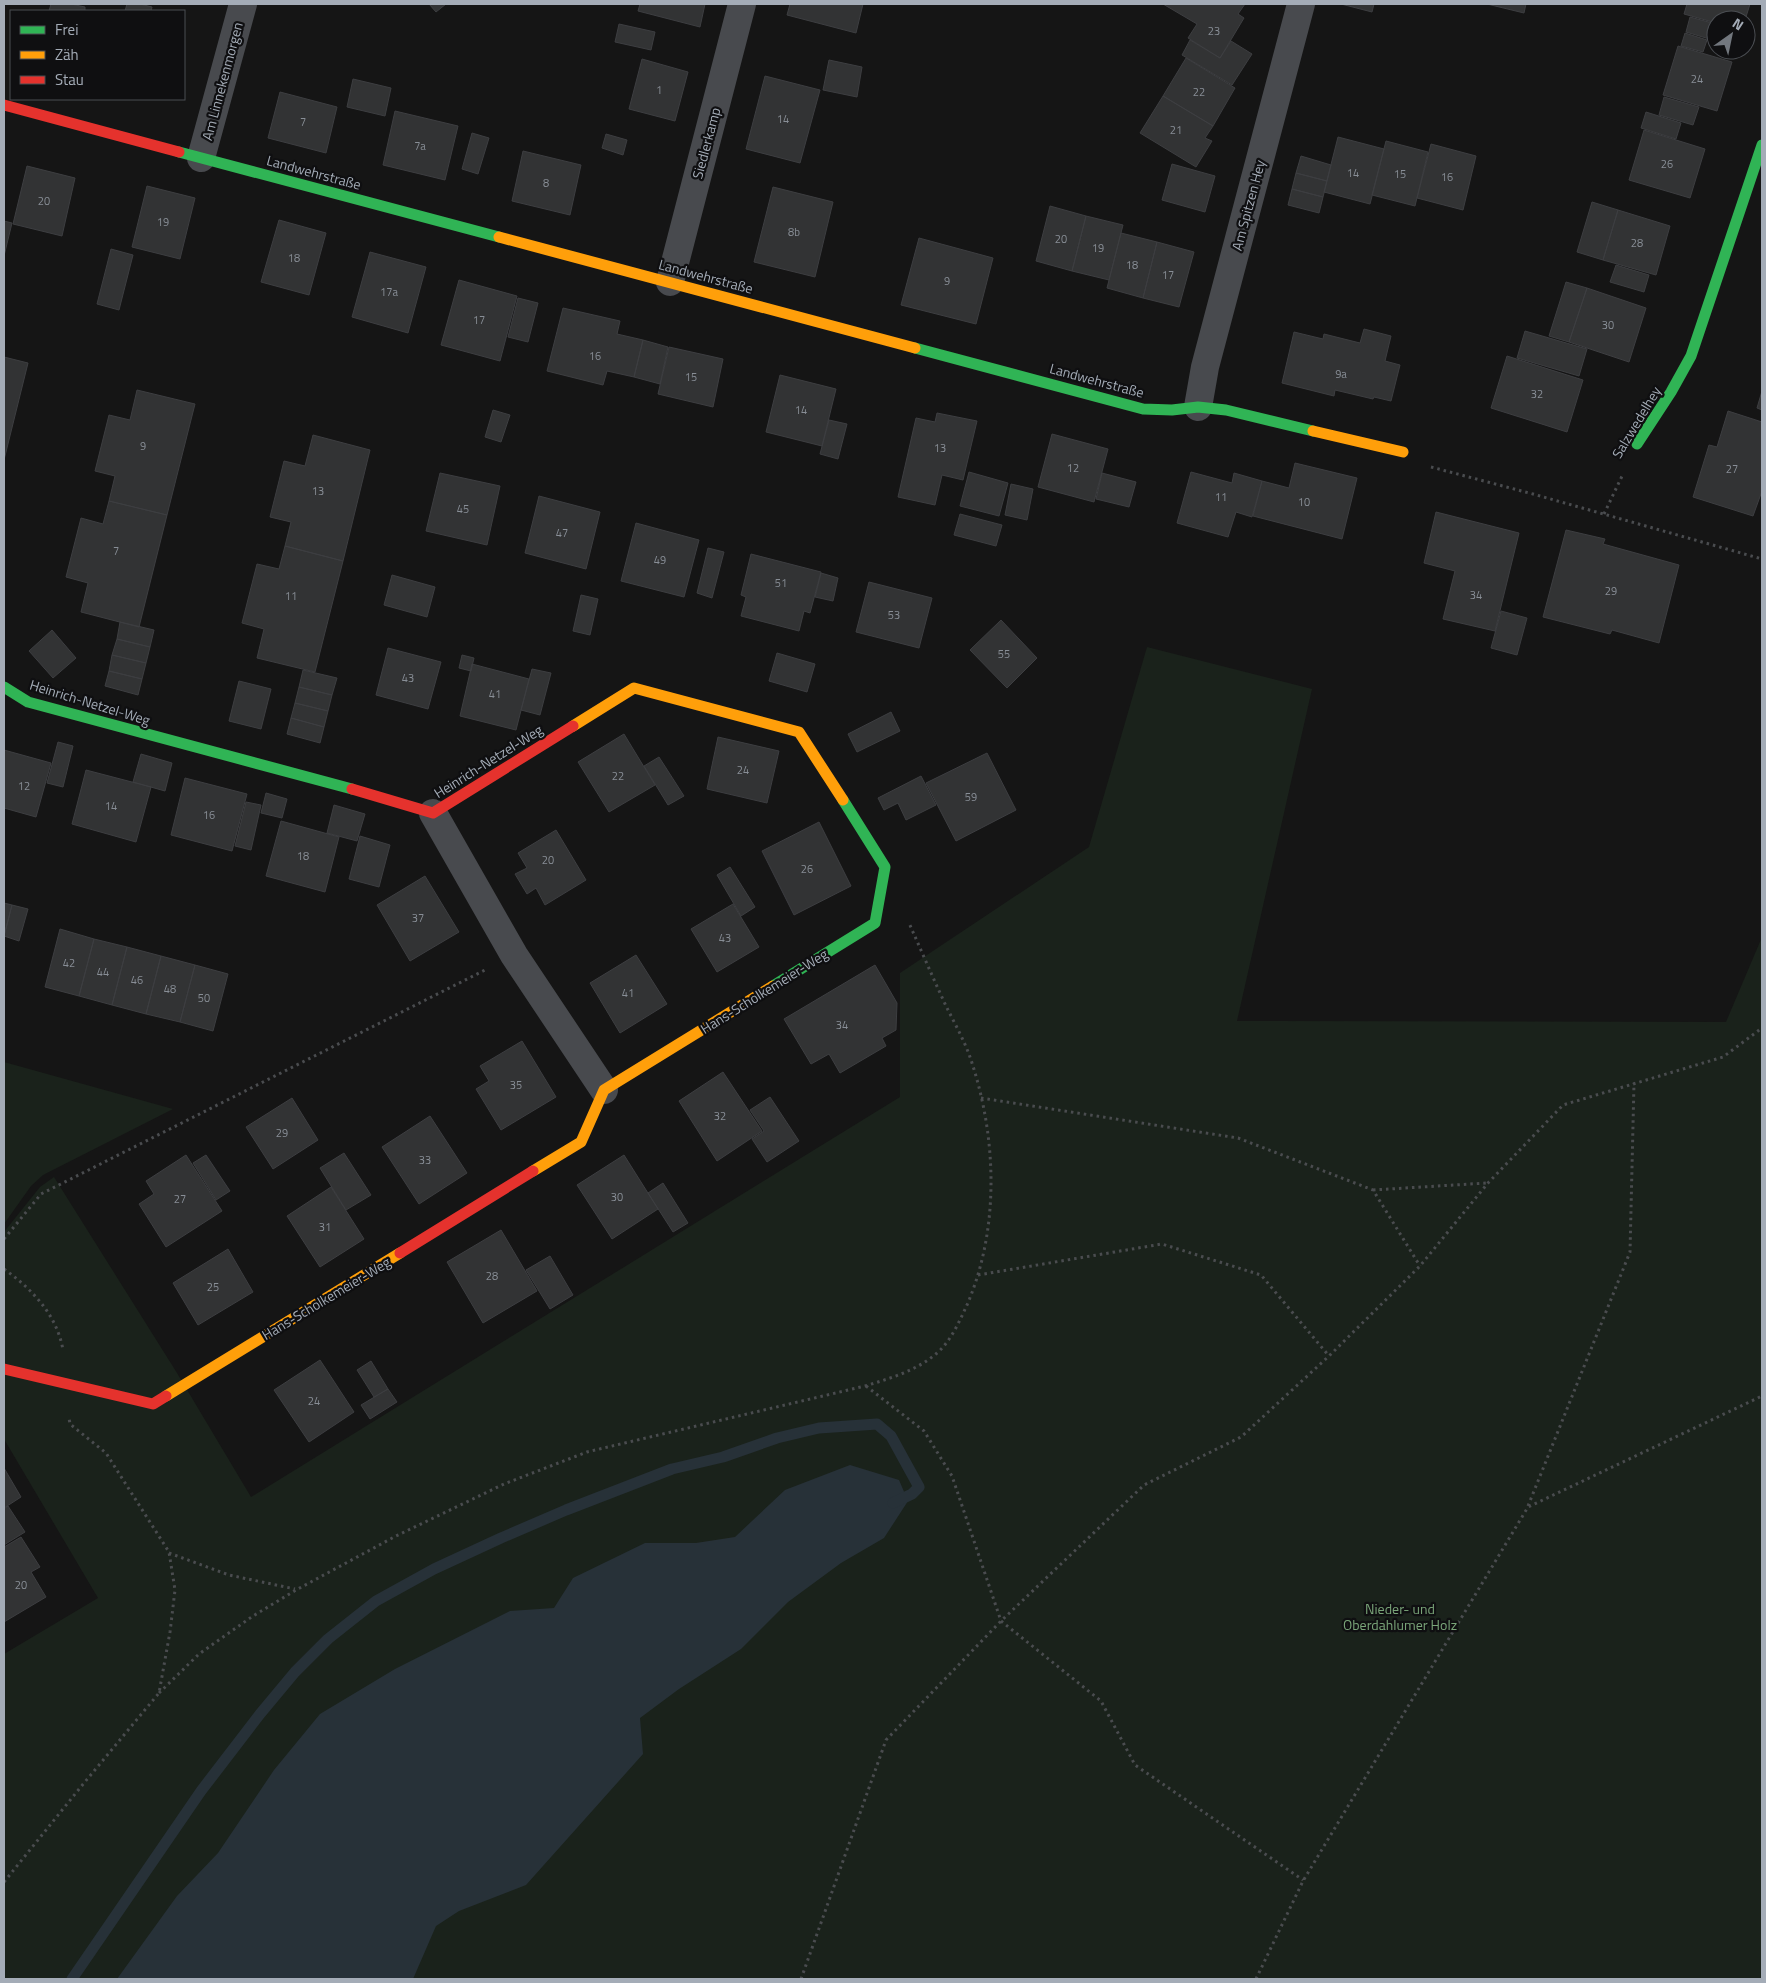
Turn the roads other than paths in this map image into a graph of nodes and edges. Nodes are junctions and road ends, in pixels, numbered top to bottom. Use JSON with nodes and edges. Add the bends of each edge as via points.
{"nodes":[{"id":1,"x":243,"y":4,"type":"edge"},
{"id":2,"x":742,"y":4,"type":"edge"},
{"id":3,"x":1301,"y":4,"type":"edge"},
{"id":4,"x":4,"y":105,"type":"edge"},
{"id":5,"x":1762,"y":145,"type":"edge"},
{"id":6,"x":201,"y":158,"type":"junction"},
{"id":7,"x":670,"y":282,"type":"junction"},
{"id":8,"x":1198,"y":407,"type":"junction"},
{"id":9,"x":1637,"y":444,"type":"road end"},
{"id":10,"x":1403,"y":452,"type":"road end"},
{"id":11,"x":4,"y":687,"type":"edge"},
{"id":12,"x":433,"y":813,"type":"junction"},
{"id":13,"x":885,"y":867,"type":"joint"},
{"id":14,"x":604,"y":1090,"type":"junction"},
{"id":15,"x":4,"y":1369,"type":"edge"}],
"edges":[{"from":1,"to":6,"type":"street","name":"Am Linnekenmorgen"},
{"from":2,"to":7,"type":"street","name":"Siedlerkamp"},
{"from":3,"to":8,"type":"street","name":"Am Spitzen Hey","via":[[1203,375]]},
{"from":4,"to":6,"type":"street","name":"Landwehrstraße"},
{"from":5,"to":9,"type":"street","name":"Salzwedelhey","via":[[1691,356]]},
{"from":6,"to":7,"type":"street","name":"Landwehrstraße"},
{"from":7,"to":8,"type":"street","name":"Landwehrstraße","via":[[1143,408],[1172,410]]},
{"from":8,"to":10,"type":"street","name":"Landwehrstraße","via":[[1226,410]]},
{"from":11,"to":12,"type":"street","name":"Heinrich-Netzel-Weg","via":[[28,702]]},
{"from":12,"to":13,"type":"street","name":"Heinrich-Netzel-Weg","via":[[634,688],[799,732]]},
{"from":12,"to":14,"type":"street","via":[[514,955]]},
{"from":13,"to":14,"type":"street","name":"Hans-Scholkemeier-Weg","via":[[875,922]]},
{"from":14,"to":15,"type":"street","name":"Hans-Scholkemeier-Weg","via":[[581,1142],[153,1404]]}]}
